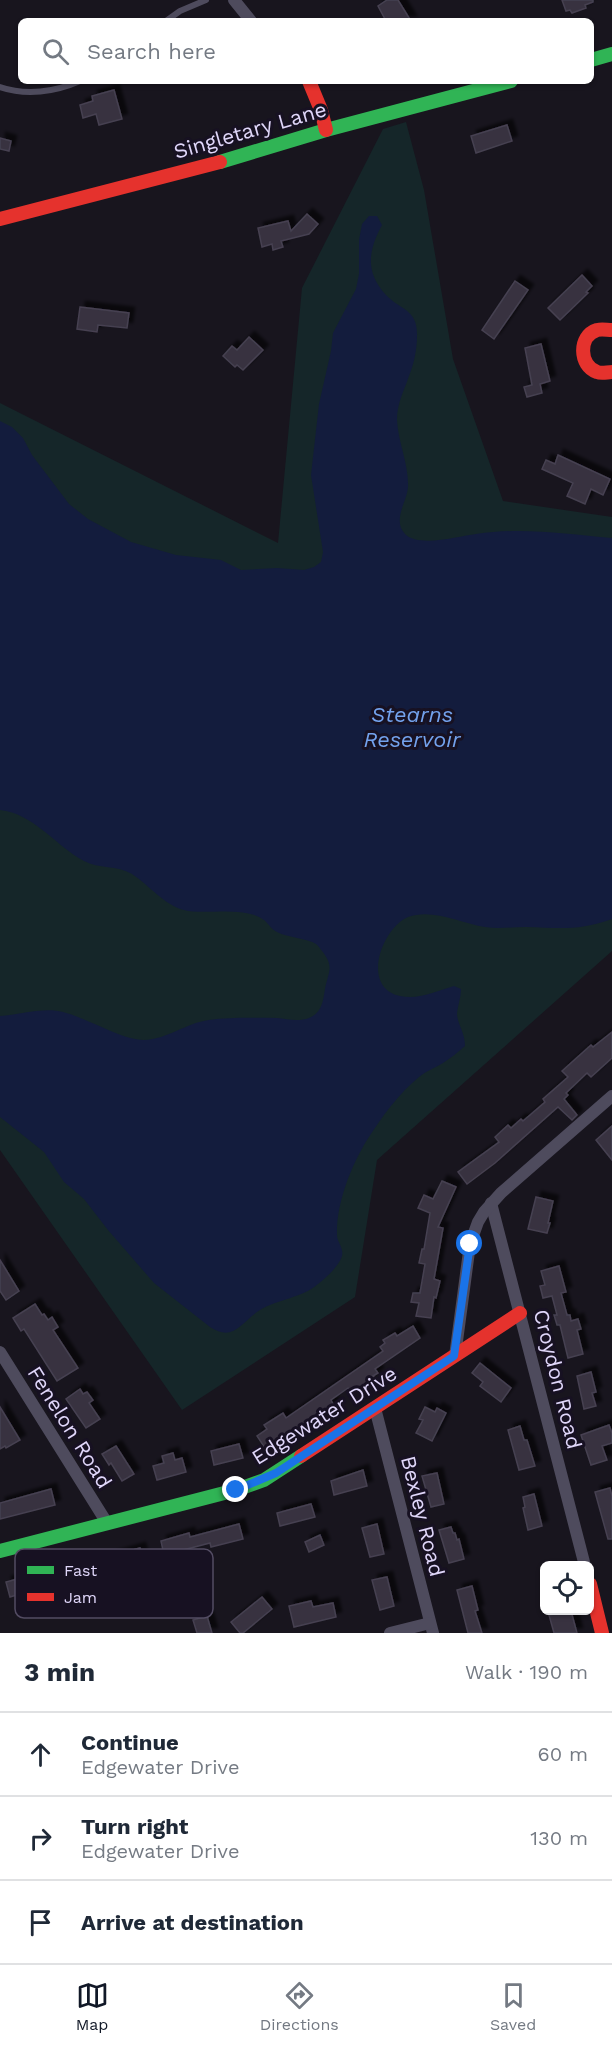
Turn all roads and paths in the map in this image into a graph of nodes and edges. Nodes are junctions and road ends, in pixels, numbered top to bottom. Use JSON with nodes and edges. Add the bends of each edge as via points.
{"nodes":[{"id":1,"x":206,"y":0,"type":"edge"},
{"id":2,"x":234,"y":0,"type":"edge"},
{"id":3,"x":170,"y":18,"type":"edge"},
{"id":4,"x":249,"y":18,"type":"edge"},
{"id":5,"x":612,"y":54,"type":"edge"},
{"id":6,"x":594,"y":59,"type":"edge"},
{"id":7,"x":72,"y":84,"type":"edge"},
{"id":8,"x":310,"y":84,"type":"edge"},
{"id":9,"x":500,"y":84,"type":"edge"},
{"id":10,"x":0,"y":87,"type":"edge"},
{"id":11,"x":326,"y":130,"type":"junction"},
{"id":12,"x":0,"y":219,"type":"edge"},
{"id":13,"x":612,"y":330,"type":"edge"},
{"id":14,"x":612,"y":372,"type":"edge"},
{"id":15,"x":612,"y":1096,"type":"edge"},
{"id":16,"x":491,"y":1203,"type":"junction"},
{"id":17,"x":520,"y":1313,"type":"junction"},
{"id":18,"x":0,"y":1352,"type":"edge"},
{"id":19,"x":454,"y":1356,"type":"junction"},
{"id":20,"x":375,"y":1408,"type":"junction"},
{"id":21,"x":107,"y":1523,"type":"junction"},
{"id":22,"x":0,"y":1551,"type":"edge"},
{"id":23,"x":584,"y":1561,"type":"edge"},
{"id":24,"x":594,"y":1600,"type":"edge"},
{"id":25,"x":431,"y":1628,"type":"edge"},
{"id":26,"x":390,"y":1633,"type":"edge"},
{"id":27,"x":602,"y":1633,"type":"edge"}],
"edges":[{"from":1,"to":3,"type":"lane"},
{"from":2,"to":4,"type":"street"},
{"from":5,"to":6,"type":"street"},
{"from":7,"to":10,"type":"lane","via":[[34,92]]},
{"from":8,"to":11,"type":"street"},
{"from":9,"to":11,"type":"street","name":"Singletary Lane"},
{"from":11,"to":12,"type":"street","name":"Singletary Lane"},
{"from":13,"to":14,"type":"street","via":[[590,334],[582,352],[584,361],[594,371]]},
{"from":15,"to":16,"type":"street"},
{"from":16,"to":17,"type":"street","name":"Croydon Road"},
{"from":16,"to":19,"type":"street","via":[[470,1244]]},
{"from":17,"to":19,"type":"street","name":"Edgewater Drive"},
{"from":17,"to":23,"type":"street","name":"Croydon Road"},
{"from":18,"to":21,"type":"street","name":"Fenelon Road"},
{"from":19,"to":20,"type":"street","name":"Edgewater Drive"},
{"from":20,"to":21,"type":"street","name":"Edgewater Drive","via":[[264,1480]]},
{"from":20,"to":25,"type":"street","name":"Bexley Road"},
{"from":21,"to":22,"type":"street","name":"Edgewater Drive"},
{"from":24,"to":27,"type":"street"},
{"from":25,"to":26,"type":"street"}]}
